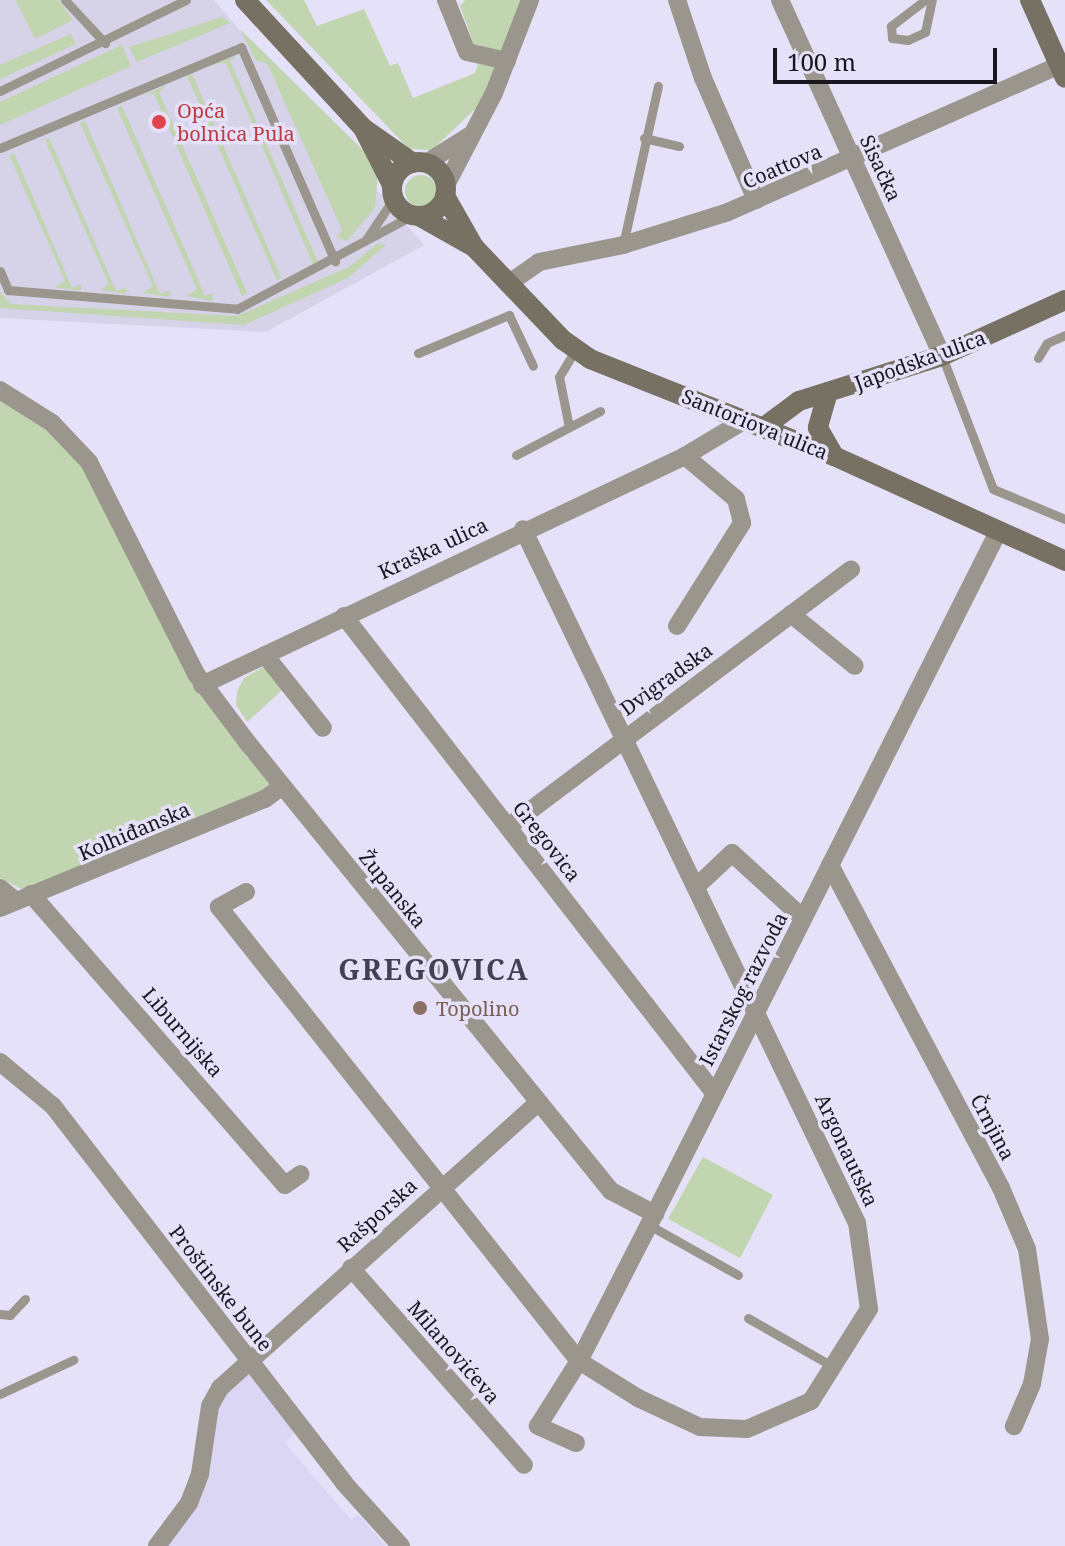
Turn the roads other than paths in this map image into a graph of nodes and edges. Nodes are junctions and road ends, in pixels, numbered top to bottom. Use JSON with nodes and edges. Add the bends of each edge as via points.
{"nodes":[{"id":1,"x":65,"y":0,"type":"edge"},
{"id":2,"x":245,"y":0,"type":"edge"},
{"id":3,"x":446,"y":0,"type":"edge"},
{"id":4,"x":530,"y":0,"type":"edge"},
{"id":5,"x":677,"y":0,"type":"edge"},
{"id":6,"x":780,"y":0,"type":"edge"},
{"id":7,"x":925,"y":0,"type":"edge"},
{"id":8,"x":932,"y":0,"type":"edge"},
{"id":9,"x":1030,"y":0,"type":"edge"},
{"id":10,"x":181,"y":1,"type":"edge"},
{"id":11,"x":105,"y":43,"type":"junction"},
{"id":12,"x":507,"y":61,"type":"junction"},
{"id":13,"x":1063,"y":70,"type":"edge"},
{"id":14,"x":658,"y":86,"type":"dead end"},
{"id":15,"x":0,"y":91,"type":"edge"},
{"id":16,"x":363,"y":128,"type":"junction"},
{"id":17,"x":469,"y":136,"type":"junction"},
{"id":18,"x":644,"y":138,"type":"junction"},
{"id":19,"x":679,"y":146,"type":"dead end"},
{"id":20,"x":0,"y":148,"type":"edge"},
{"id":21,"x":852,"y":159,"type":"junction"},
{"id":22,"x":420,"y":163,"type":"junction"},
{"id":23,"x":393,"y":192,"type":"junction"},
{"id":24,"x":445,"y":192,"type":"junction"},
{"id":25,"x":756,"y":200,"type":"junction"},
{"id":26,"x":416,"y":216,"type":"junction"},
{"id":27,"x":367,"y":238,"type":"junction"},
{"id":28,"x":623,"y":245,"type":"junction"},
{"id":29,"x":474,"y":247,"type":"junction"},
{"id":30,"x":335,"y":261,"type":"junction"},
{"id":31,"x":0,"y":271,"type":"edge"},
{"id":32,"x":508,"y":284,"type":"junction"},
{"id":33,"x":1065,"y":300,"type":"edge"},
{"id":34,"x":528,"y":305,"type":"junction"},
{"id":35,"x":509,"y":315,"type":"junction"},
{"id":36,"x":1065,"y":335,"type":"edge"},
{"id":37,"x":575,"y":350,"type":"junction"},
{"id":38,"x":418,"y":353,"type":"dead end"},
{"id":39,"x":942,"y":356,"type":"junction"},
{"id":40,"x":1038,"y":358,"type":"dead end"},
{"id":41,"x":533,"y":366,"type":"dead end"},
{"id":42,"x":0,"y":390,"type":"edge"},
{"id":43,"x":823,"y":394,"type":"junction"},
{"id":44,"x":600,"y":411,"type":"dead end"},
{"id":45,"x":760,"y":426,"type":"junction"},
{"id":46,"x":569,"y":427,"type":"junction"},
{"id":47,"x":516,"y":455,"type":"dead end"},
{"id":48,"x":685,"y":456,"type":"junction"},
{"id":49,"x":834,"y":456,"type":"junction"},
{"id":50,"x":1065,"y":519,"type":"edge"},
{"id":51,"x":523,"y":529,"type":"junction"},
{"id":52,"x":999,"y":530,"type":"junction"},
{"id":53,"x":1065,"y":561,"type":"edge"},
{"id":54,"x":851,"y":569,"type":"dead end"},
{"id":55,"x":791,"y":614,"type":"junction"},
{"id":56,"x":344,"y":616,"type":"junction"},
{"id":57,"x":677,"y":626,"type":"dead end"},
{"id":58,"x":265,"y":655,"type":"junction"},
{"id":59,"x":855,"y":666,"type":"dead end"},
{"id":60,"x":202,"y":685,"type":"junction"},
{"id":61,"x":323,"y":728,"type":"dead end"},
{"id":62,"x":624,"y":737,"type":"junction"},
{"id":63,"x":282,"y":786,"type":"junction"},
{"id":64,"x":508,"y":827,"type":"junction"},
{"id":65,"x":830,"y":865,"type":"junction"},
{"id":66,"x":697,"y":886,"type":"junction"},
{"id":67,"x":0,"y":888,"type":"edge"},
{"id":68,"x":246,"y":892,"type":"dead end"},
{"id":69,"x":16,"y":901,"type":"edge"},
{"id":70,"x":803,"y":918,"type":"junction"},
{"id":71,"x":757,"y":1008,"type":"junction"},
{"id":72,"x":0,"y":1062,"type":"edge"},
{"id":73,"x":715,"y":1094,"type":"junction"},
{"id":74,"x":537,"y":1104,"type":"junction"},
{"id":75,"x":301,"y":1174,"type":"dead end"},
{"id":76,"x":440,"y":1187,"type":"junction"},
{"id":77,"x":652,"y":1220,"type":"junction"},
{"id":78,"x":351,"y":1268,"type":"junction"},
{"id":79,"x":738,"y":1275,"type":"dead end"},
{"id":80,"x":25,"y":1299,"type":"dead end"},
{"id":81,"x":0,"y":1314,"type":"edge"},
{"id":82,"x":748,"y":1318,"type":"dead end"},
{"id":83,"x":73,"y":1360,"type":"dead end"},
{"id":84,"x":579,"y":1361,"type":"junction"},
{"id":85,"x":249,"y":1362,"type":"junction"},
{"id":86,"x":834,"y":1367,"type":"junction"},
{"id":87,"x":0,"y":1394,"type":"edge"},
{"id":88,"x":1014,"y":1426,"type":"dead end"},
{"id":89,"x":576,"y":1443,"type":"dead end"},
{"id":90,"x":524,"y":1465,"type":"dead end"},
{"id":91,"x":157,"y":1546,"type":"edge"},
{"id":92,"x":401,"y":1546,"type":"edge"}],
"edges":[{"from":1,"to":11,"type":"lane"},
{"from":2,"to":16,"type":"main road"},
{"from":3,"to":12,"type":"street","via":[[467,52]]},
{"from":4,"to":12,"type":"street"},
{"from":5,"to":25,"type":"street","via":[[703,78]]},
{"from":6,"to":21,"type":"street","name":"Sisačka"},
{"from":7,"to":8,"type":"lane","via":[[891,26],[892,38],[908,40],[925,32]]},
{"from":9,"to":13,"type":"main road"},
{"from":10,"to":11,"type":"lane"},
{"from":11,"to":15,"type":"lane"},
{"from":12,"to":17,"type":"street"},
{"from":13,"to":21,"type":"street","name":"Coattova"},
{"from":14,"to":18,"type":"lane"},
{"from":16,"to":22,"type":"main road"},
{"from":16,"to":23,"type":"main road"},
{"from":17,"to":22,"type":"street"},
{"from":17,"to":24,"type":"street"},
{"from":18,"to":19,"type":"lane"},
{"from":18,"to":28,"type":"lane"},
{"from":20,"to":30,"type":"lane","via":[[241,47]]},
{"from":21,"to":25,"type":"street","name":"Coattova"},
{"from":21,"to":39,"type":"street","name":"Sisačka"},
{"from":22,"to":23,"type":"main road","via":[[399,171]]},
{"from":22,"to":24,"type":"main road","via":[[439,172]]},
{"from":23,"to":26,"type":"main road"},
{"from":23,"to":27,"type":"lane"},
{"from":24,"to":26,"type":"main road","via":[[435,211]]},
{"from":24,"to":29,"type":"main road","name":"Santoriova ulica"},
{"from":25,"to":28,"type":"street","name":"Coattova"},
{"from":26,"to":27,"type":"lane"},
{"from":26,"to":29,"type":"main road","name":"Santoriova ulica"},
{"from":27,"to":30,"type":"lane"},
{"from":28,"to":32,"type":"street","name":"Coattova","via":[[539,262]]},
{"from":29,"to":32,"type":"main road","name":"Santoriova ulica"},
{"from":30,"to":31,"type":"lane","via":[[237,309],[8,290]]},
{"from":32,"to":34,"type":"main road","name":"Santoriova ulica"},
{"from":33,"to":39,"type":"main road","name":"Japodska ulica"},
{"from":34,"to":35,"type":"lane"},
{"from":34,"to":37,"type":"main road","name":"Santoriova ulica"},
{"from":35,"to":38,"type":"lane"},
{"from":35,"to":41,"type":"lane"},
{"from":36,"to":40,"type":"lane","via":[[1047,343]]},
{"from":37,"to":45,"type":"main road","name":"Santoriova ulica"},
{"from":37,"to":46,"type":"lane","via":[[559,377]]},
{"from":39,"to":43,"type":"main road","name":"Japodska ulica"},
{"from":39,"to":50,"type":"lane","via":[[993,489]]},
{"from":42,"to":60,"type":"street","name":"Županska","via":[[52,423],[89,462]]},
{"from":43,"to":45,"type":"main road","name":"Japodska ulica","via":[[798,417]]},
{"from":43,"to":49,"type":"main road","via":[[818,428]]},
{"from":44,"to":46,"type":"lane"},
{"from":45,"to":48,"type":"street","name":"Kraška ulica"},
{"from":45,"to":49,"type":"main road","name":"Santoriova ulica"},
{"from":46,"to":47,"type":"lane"},
{"from":48,"to":51,"type":"street","name":"Kraška ulica"},
{"from":48,"to":57,"type":"street","via":[[736,499],[742,523]]},
{"from":49,"to":52,"type":"main road","name":"Santoriova ulica"},
{"from":51,"to":56,"type":"street","name":"Kraška ulica"},
{"from":51,"to":62,"type":"street","name":"Argonautska"},
{"from":52,"to":53,"type":"main road","name":"Santoriova ulica"},
{"from":52,"to":65,"type":"street","name":"Istarskog razvoda"},
{"from":54,"to":55,"type":"street","name":"Dvigradska"},
{"from":55,"to":59,"type":"street"},
{"from":55,"to":62,"type":"street","name":"Dvigradska"},
{"from":56,"to":58,"type":"street","name":"Kraška ulica"},
{"from":56,"to":64,"type":"street","name":"Gregovica"},
{"from":58,"to":60,"type":"street","name":"Kraška ulica"},
{"from":58,"to":61,"type":"street"},
{"from":60,"to":63,"type":"street","name":"Županska"},
{"from":62,"to":64,"type":"street","name":"Dvigradska"},
{"from":62,"to":66,"type":"street","name":"Argonautska"},
{"from":63,"to":69,"type":"street","name":"Kolhiđanska","via":[[265,799]]},
{"from":63,"to":74,"type":"street","name":"Županska"},
{"from":64,"to":73,"type":"street","name":"Gregovica"},
{"from":65,"to":70,"type":"street","name":"Istarskog razvoda"},
{"from":65,"to":88,"type":"street","name":"Črnjina","via":[[1001,1188],[1027,1249],[1040,1339],[1032,1384]]},
{"from":66,"to":70,"type":"street","via":[[732,853]]},
{"from":66,"to":71,"type":"street","name":"Argonautska"},
{"from":67,"to":69,"type":"street","name":"Liburnijska"},
{"from":68,"to":76,"type":"street","name":"Argonautska","via":[[219,907]]},
{"from":69,"to":75,"type":"street","name":"Liburnijska","via":[[285,1185]]},
{"from":70,"to":71,"type":"street","name":"Istarskog razvoda"},
{"from":71,"to":73,"type":"street","name":"Istarskog razvoda"},
{"from":71,"to":86,"type":"street","name":"Argonautska","via":[[857,1223],[869,1309]]},
{"from":72,"to":85,"type":"street","name":"Proštinske bune","via":[[53,1106]]},
{"from":73,"to":77,"type":"street","name":"Istarskog razvoda"},
{"from":74,"to":76,"type":"street","name":"Rašporska"},
{"from":74,"to":77,"type":"street","name":"Županska","via":[[611,1191]]},
{"from":76,"to":78,"type":"street","name":"Rašporska"},
{"from":76,"to":84,"type":"street","name":"Argonautska"},
{"from":77,"to":79,"type":"lane"},
{"from":77,"to":84,"type":"street","name":"Istarskog razvoda"},
{"from":78,"to":85,"type":"street","name":"Rašporska"},
{"from":78,"to":90,"type":"street","name":"Milanovićeva"},
{"from":80,"to":81,"type":"lane","via":[[10,1315]]},
{"from":82,"to":86,"type":"lane"},
{"from":83,"to":87,"type":"lane"},
{"from":84,"to":86,"type":"street","name":"Argonautska","via":[[638,1398],[700,1427],[747,1429],[811,1401]]},
{"from":84,"to":89,"type":"street","name":"Istarskog razvoda","via":[[538,1426]]},
{"from":85,"to":91,"type":"street","name":"Rašporska","via":[[220,1388],[210,1406],[200,1474],[189,1503]]},
{"from":85,"to":92,"type":"street","name":"Proštinske bune"}]}
